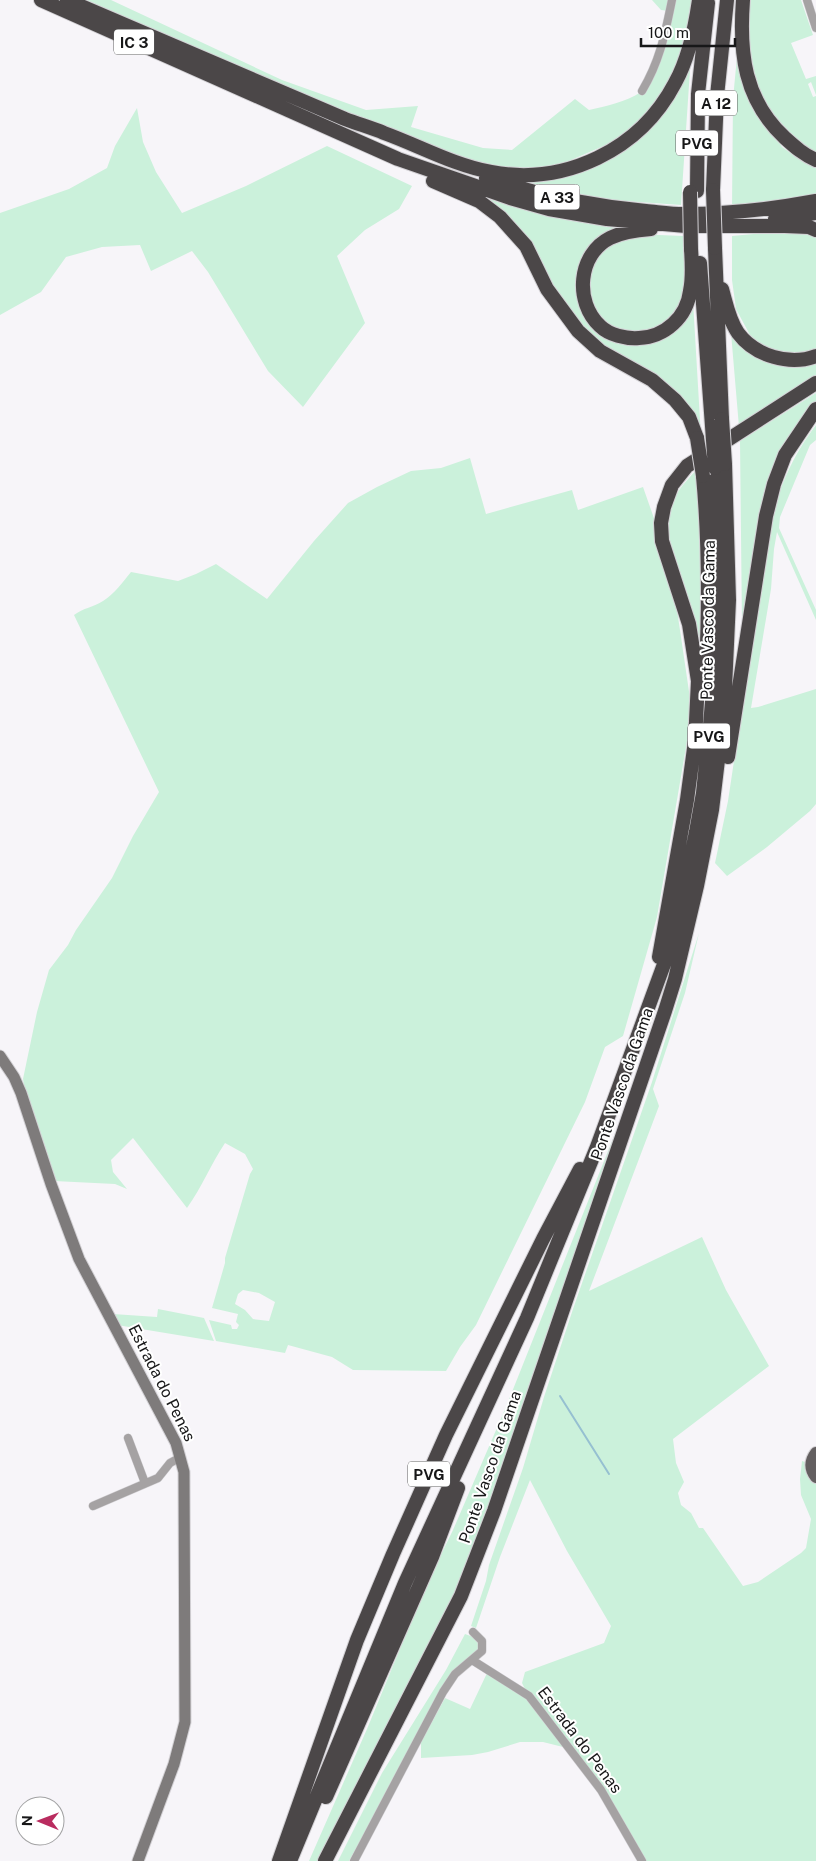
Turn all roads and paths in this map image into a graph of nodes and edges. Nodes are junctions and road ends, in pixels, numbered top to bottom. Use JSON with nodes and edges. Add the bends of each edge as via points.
{"nodes":[{"id":1,"x":41,"y":0,"type":"edge"},
{"id":2,"x":67,"y":0,"type":"edge"},
{"id":3,"x":672,"y":0,"type":"edge"},
{"id":4,"x":699,"y":0,"type":"edge"},
{"id":5,"x":708,"y":0,"type":"edge"},
{"id":6,"x":727,"y":0,"type":"edge"},
{"id":7,"x":743,"y":0,"type":"edge"},
{"id":8,"x":807,"y":0,"type":"edge"},
{"id":9,"x":816,"y":28,"type":"edge"},
{"id":10,"x":700,"y":75,"type":"junction"},
{"id":11,"x":230,"y":78,"type":"junction"},
{"id":12,"x":642,"y":91,"type":"dead end"},
{"id":13,"x":698,"y":94,"type":"joint"},
{"id":14,"x":345,"y":119,"type":"junction"},
{"id":15,"x":398,"y":159,"type":"junction"},
{"id":16,"x":816,"y":160,"type":"edge"},
{"id":17,"x":693,"y":192,"type":"junction"},
{"id":18,"x":816,"y":201,"type":"edge"},
{"id":19,"x":816,"y":213,"type":"edge"},
{"id":20,"x":737,"y":225,"type":"junction"},
{"id":21,"x":686,"y":226,"type":"junction"},
{"id":22,"x":816,"y":230,"type":"edge"},
{"id":23,"x":695,"y":248,"type":"junction"},
{"id":24,"x":716,"y":266,"type":"junction"},
{"id":25,"x":816,"y":356,"type":"edge"},
{"id":26,"x":816,"y":383,"type":"edge"},
{"id":27,"x":816,"y":409,"type":"edge"},
{"id":28,"x":717,"y":423,"type":"junction"},
{"id":29,"x":714,"y":469,"type":"junction"},
{"id":30,"x":662,"y":944,"type":"junction"},
{"id":31,"x":675,"y":979,"type":"junction"},
{"id":32,"x":651,"y":998,"type":"junction"},
{"id":33,"x":0,"y":1056,"type":"edge"},
{"id":34,"x":615,"y":1101,"type":"junction"},
{"id":35,"x":128,"y":1438,"type":"dead end"},
{"id":36,"x":816,"y":1453,"type":"edge"},
{"id":37,"x":181,"y":1457,"type":"junction"},
{"id":38,"x":816,"y":1477,"type":"edge"},
{"id":39,"x":145,"y":1482,"type":"junction"},
{"id":40,"x":93,"y":1506,"type":"dead end"},
{"id":41,"x":473,"y":1632,"type":"dead end"},
{"id":42,"x":472,"y":1660,"type":"junction"},
{"id":43,"x":138,"y":1861,"type":"edge"},
{"id":44,"x":278,"y":1861,"type":"edge"},
{"id":45,"x":290,"y":1861,"type":"edge"},
{"id":46,"x":297,"y":1861,"type":"edge"},
{"id":47,"x":325,"y":1861,"type":"edge"},
{"id":48,"x":354,"y":1861,"type":"edge"},
{"id":49,"x":642,"y":1861,"type":"edge"}],
"edges":[{"from":1,"to":11,"type":"highway","number":"IC 3"},
{"from":2,"to":11,"type":"highway","number":"IC 3"},
{"from":3,"to":12,"type":"street","via":[[654,72]]},
{"from":4,"to":14,"type":"highway","via":[[688,51],[663,104],[625,142],[582,165],[539,175],[490,172]]},
{"from":5,"to":10,"type":"highway","number":"A 12"},
{"from":6,"to":24,"type":"highway","number":"A 12","bridge":true,"via":[[717,96],[713,190]]},
{"from":7,"to":16,"type":"highway","via":[[744,67],[751,89],[774,128],[806,156]]},
{"from":8,"to":9,"type":"street"},
{"from":10,"to":13,"type":"highway","number":"A 12"},
{"from":10,"to":17,"type":"highway","via":[[690,163]]},
{"from":11,"to":14,"type":"highway","number":"A 33"},
{"from":11,"to":15,"type":"highway","number":"A 33"},
{"from":13,"to":17,"type":"highway","name":"Ponte Vasco da Gama","number":"PVG"},
{"from":14,"to":18,"type":"highway","number":"A 33","via":[[474,174],[512,186],[613,208],[682,214],[731,212]]},
{"from":15,"to":21,"type":"highway","number":"A 33","via":[[471,186],[549,209],[607,219]]},
{"from":15,"to":29,"type":"highway","bridge":true,"via":[[424,177],[479,201],[500,217],[526,246],[548,289],[578,331],[600,351],[652,380],[675,400],[689,417]]},
{"from":17,"to":23,"type":"highway","name":"Ponte Vasco da Gama","number":"PVG"},
{"from":19,"to":20,"type":"highway","number":"A 33"},
{"from":20,"to":21,"type":"highway","number":"A 33"},
{"from":20,"to":22,"type":"highway","via":[[809,227]]},
{"from":21,"to":23,"type":"highway","via":[[637,230],[610,238],[598,246],[588,260],[583,277],[582,294],[589,312],[600,326],[618,336],[647,338],[664,331],[678,320],[685,307]]},
{"from":23,"to":28,"type":"highway","name":"Ponte Vasco da Gama","number":"PVG"},
{"from":24,"to":25,"type":"highway","via":[[729,314],[738,333],[754,348],[789,360]]},
{"from":24,"to":28,"type":"highway","name":"Ponte Vasco da Gama","number":"PVG"},
{"from":26,"to":30,"type":"highway","via":[[687,466],[672,485],[664,507],[662,541],[689,624],[698,681],[695,741],[687,800]]},
{"from":27,"to":31,"type":"highway","via":[[785,455],[766,516],[719,815]]},
{"from":28,"to":29,"type":"highway","name":"Ponte Vasco da Gama","number":"PVG","bridge":true},
{"from":29,"to":30,"type":"highway","via":[[701,742],[674,903]]},
{"from":29,"to":31,"type":"highway","name":"Ponte Vasco da Gama","number":"PVG","via":[[729,600],[721,743],[705,850]]},
{"from":29,"to":32,"type":"highway","name":"Ponte Vasco da Gama","number":"PVG","via":[[718,633],[703,793],[674,937]]},
{"from":30,"to":32,"type":"highway"},
{"from":31,"to":47,"type":"highway","name":"Ponte Vasco da Gama","number":"PVG","via":[[590,1234],[471,1572]]},
{"from":32,"to":34,"type":"highway","name":"Ponte Vasco da Gama","number":"PVG"},
{"from":33,"to":37,"type":"street","name":"Estrada do Penas","via":[[21,1093],[80,1259]]},
{"from":34,"to":44,"type":"highway","name":"Ponte Vasco da Gama","number":"PVG","via":[[446,1435],[363,1624]]},
{"from":34,"to":45,"type":"highway","name":"Ponte Vasco da Gama","number":"PVG","via":[[527,1318],[405,1583]]},
{"from":34,"to":46,"type":"highway","name":"Ponte Vasco da Gama","number":"PVG","via":[[575,1224],[534,1326],[480,1435],[432,1557]]},
{"from":35,"to":39,"type":"street"},
{"from":36,"to":38,"type":"main road","via":[[811,1464]]},
{"from":37,"to":39,"type":"street","via":[[170,1463],[158,1478]]},
{"from":37,"to":43,"type":"street","name":"Estrada do Penas","via":[[186,1486],[185,1722],[174,1764]]},
{"from":39,"to":40,"type":"street"},
{"from":41,"to":42,"type":"street","via":[[482,1641],[483,1648]]},
{"from":42,"to":48,"type":"street","via":[[455,1674],[443,1692]]},
{"from":42,"to":49,"type":"street","name":"Estrada do Penas","via":[[529,1696],[601,1790]]}]}
